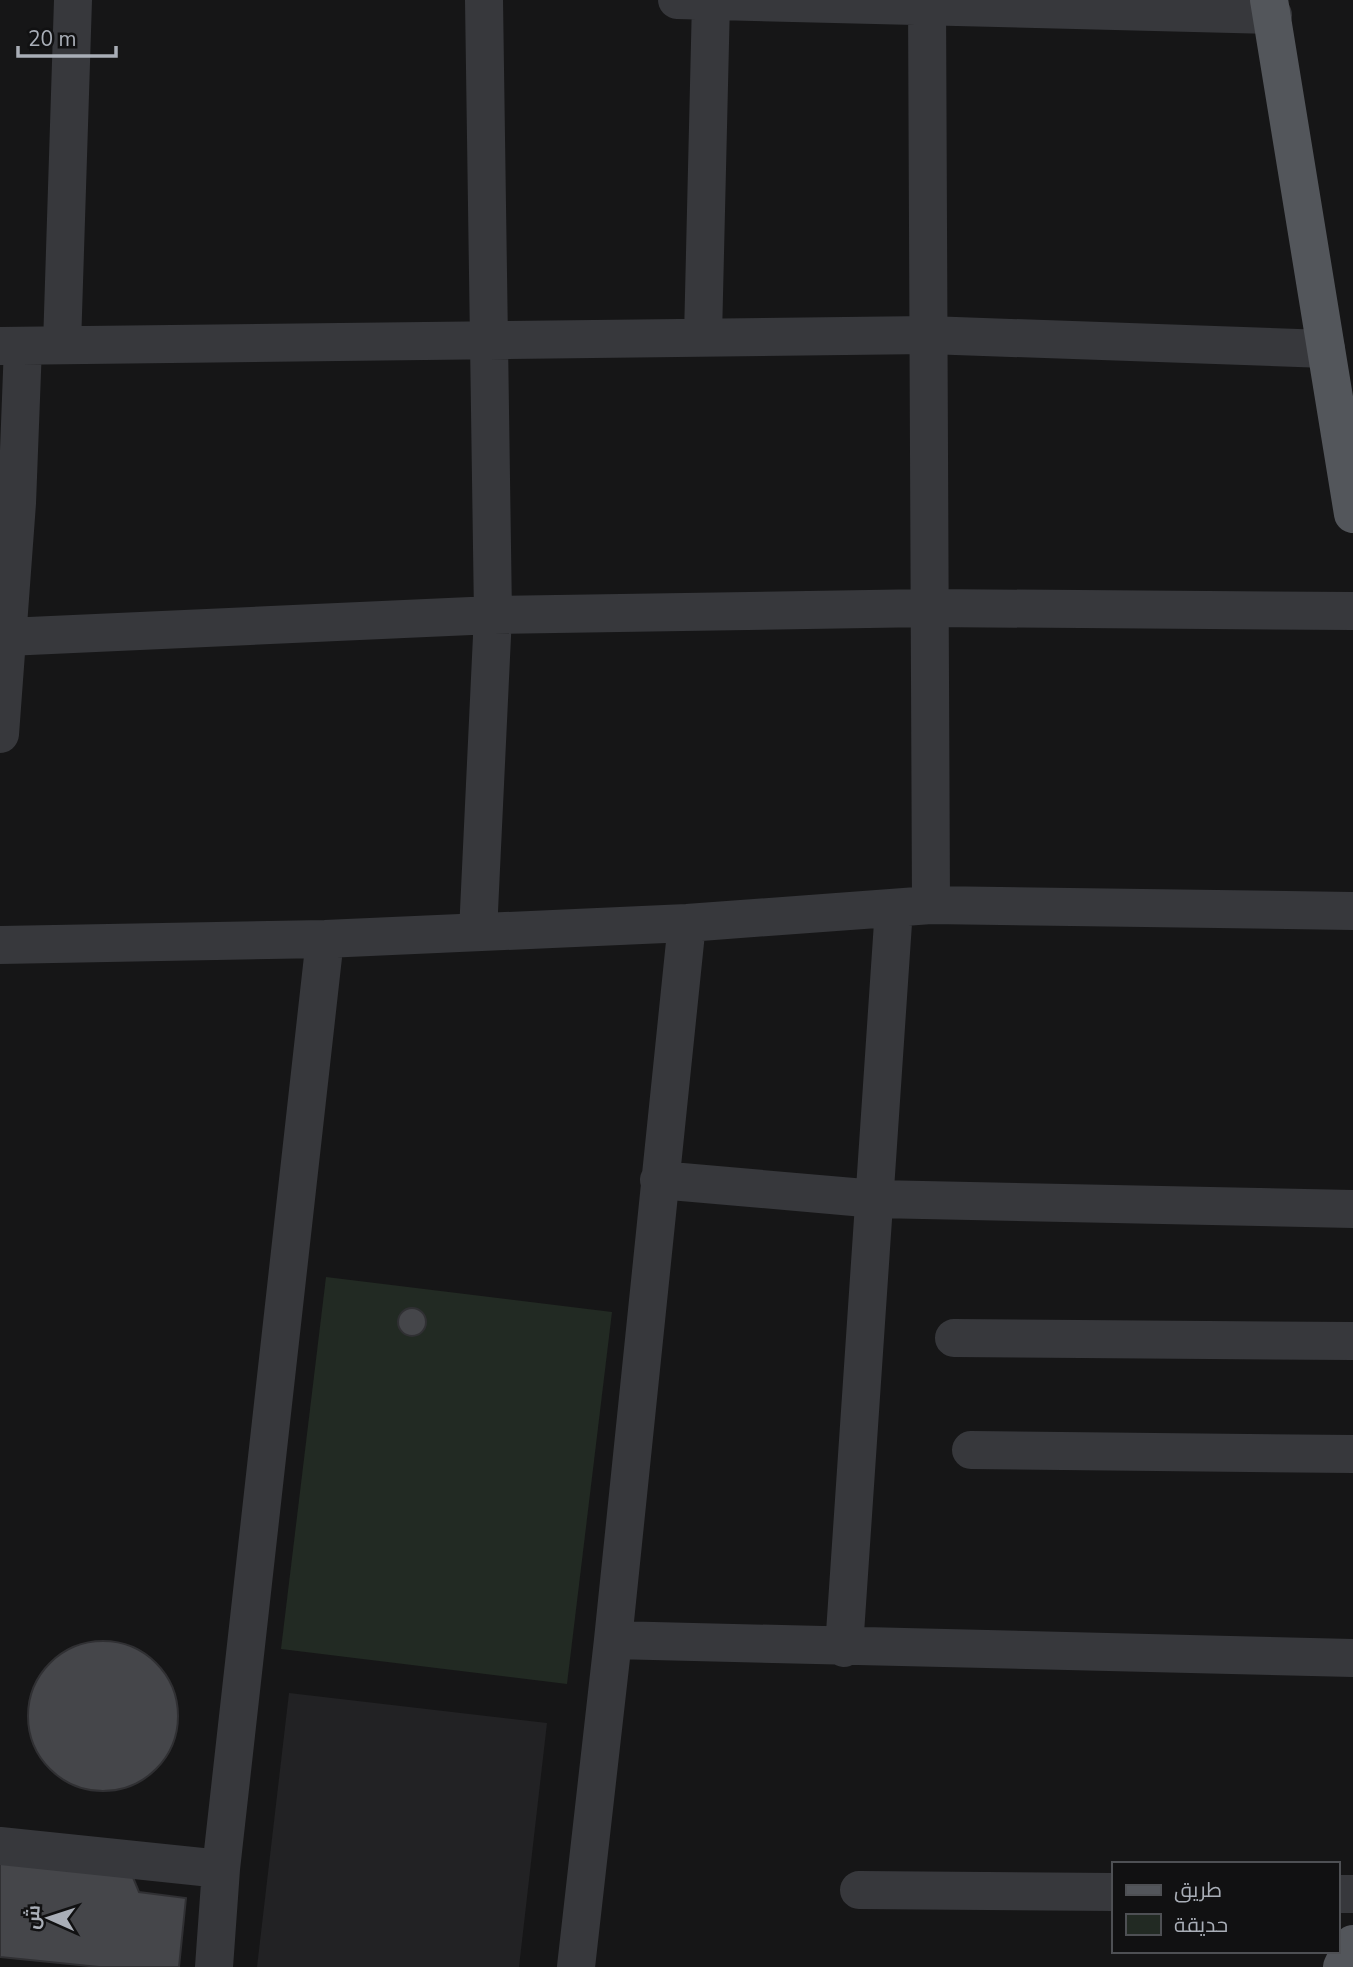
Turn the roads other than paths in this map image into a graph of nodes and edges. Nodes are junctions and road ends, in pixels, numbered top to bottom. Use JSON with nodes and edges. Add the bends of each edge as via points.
{"nodes":[{"id":1,"x":73,"y":0,"type":"edge"},
{"id":2,"x":484,"y":0,"type":"edge"},
{"id":3,"x":677,"y":0,"type":"edge"},
{"id":4,"x":711,"y":1,"type":"edge"},
{"id":5,"x":927,"y":2,"type":"edge"},
{"id":6,"x":1271,"y":7,"type":"edge"},
{"id":7,"x":928,"y":335,"type":"junction"},
{"id":8,"x":703,"y":337,"type":"junction"},
{"id":9,"x":489,"y":339,"type":"junction"},
{"id":10,"x":62,"y":345,"type":"junction"},
{"id":11,"x":12,"y":346,"type":"edge"},
{"id":12,"x":1326,"y":349,"type":"junction"},
{"id":13,"x":1343,"y":386,"type":"edge"},
{"id":14,"x":1353,"y":514,"type":"edge"},
{"id":15,"x":929,"y":608,"type":"junction"},
{"id":16,"x":1353,"y":611,"type":"edge"},
{"id":17,"x":493,"y":615,"type":"junction"},
{"id":18,"x":7,"y":637,"type":"junction"},
{"id":19,"x":0,"y":734,"type":"edge"},
{"id":20,"x":912,"y":906,"type":"junction"},
{"id":21,"x":1353,"y":911,"type":"edge"},
{"id":22,"x":687,"y":923,"type":"junction"},
{"id":23,"x":478,"y":932,"type":"junction"},
{"id":24,"x":325,"y":939,"type":"junction"},
{"id":25,"x":0,"y":945,"type":"edge"},
{"id":26,"x":659,"y":1180,"type":"junction"},
{"id":27,"x":876,"y":1199,"type":"junction"},
{"id":28,"x":1353,"y":1209,"type":"edge"},
{"id":29,"x":954,"y":1338,"type":"dead end"},
{"id":30,"x":1353,"y":1340,"type":"edge"},
{"id":31,"x":971,"y":1450,"type":"dead end"},
{"id":32,"x":1353,"y":1454,"type":"edge"},
{"id":33,"x":613,"y":1640,"type":"junction"},
{"id":34,"x":844,"y":1648,"type":"junction"},
{"id":35,"x":1353,"y":1658,"type":"edge"},
{"id":36,"x":0,"y":1846,"type":"edge"},
{"id":37,"x":221,"y":1869,"type":"junction"},
{"id":38,"x":859,"y":1890,"type":"dead end"},
{"id":39,"x":1112,"y":1892,"type":"edge"},
{"id":40,"x":1353,"y":1944,"type":"edge"},
{"id":41,"x":214,"y":1967,"type":"edge"},
{"id":42,"x":576,"y":1967,"type":"edge"},
{"id":43,"x":1342,"y":1967,"type":"edge"}],
"edges":[{"from":1,"to":10,"type":"street"},
{"from":2,"to":9,"type":"street"},
{"from":3,"to":4,"type":"street"},
{"from":4,"to":5,"type":"street"},
{"from":4,"to":8,"type":"street"},
{"from":5,"to":6,"type":"street"},
{"from":5,"to":7,"type":"street"},
{"from":6,"to":12,"type":"main road"},
{"from":7,"to":8,"type":"street"},
{"from":7,"to":12,"type":"street"},
{"from":7,"to":15,"type":"street"},
{"from":8,"to":9,"type":"street"},
{"from":9,"to":10,"type":"street"},
{"from":9,"to":17,"type":"street"},
{"from":10,"to":11,"type":"street"},
{"from":11,"to":18,"type":"street"},
{"from":12,"to":13,"type":"main road"},
{"from":13,"to":14,"type":"main road"},
{"from":15,"to":16,"type":"street"},
{"from":15,"to":17,"type":"street"},
{"from":15,"to":20,"type":"street"},
{"from":17,"to":18,"type":"street"},
{"from":17,"to":23,"type":"street"},
{"from":18,"to":19,"type":"street"},
{"from":20,"to":21,"type":"street"},
{"from":20,"to":22,"type":"street"},
{"from":20,"to":27,"type":"street"},
{"from":22,"to":23,"type":"street"},
{"from":22,"to":26,"type":"street"},
{"from":23,"to":24,"type":"street"},
{"from":24,"to":25,"type":"street"},
{"from":24,"to":37,"type":"street"},
{"from":26,"to":27,"type":"street"},
{"from":26,"to":33,"type":"street"},
{"from":27,"to":28,"type":"street"},
{"from":27,"to":34,"type":"street"},
{"from":29,"to":30,"type":"street"},
{"from":31,"to":32,"type":"street"},
{"from":33,"to":34,"type":"street"},
{"from":33,"to":42,"type":"street"},
{"from":34,"to":35,"type":"street"},
{"from":36,"to":37,"type":"street"},
{"from":37,"to":41,"type":"street"},
{"from":38,"to":39,"type":"street"},
{"from":40,"to":43,"type":"main road"}]}
